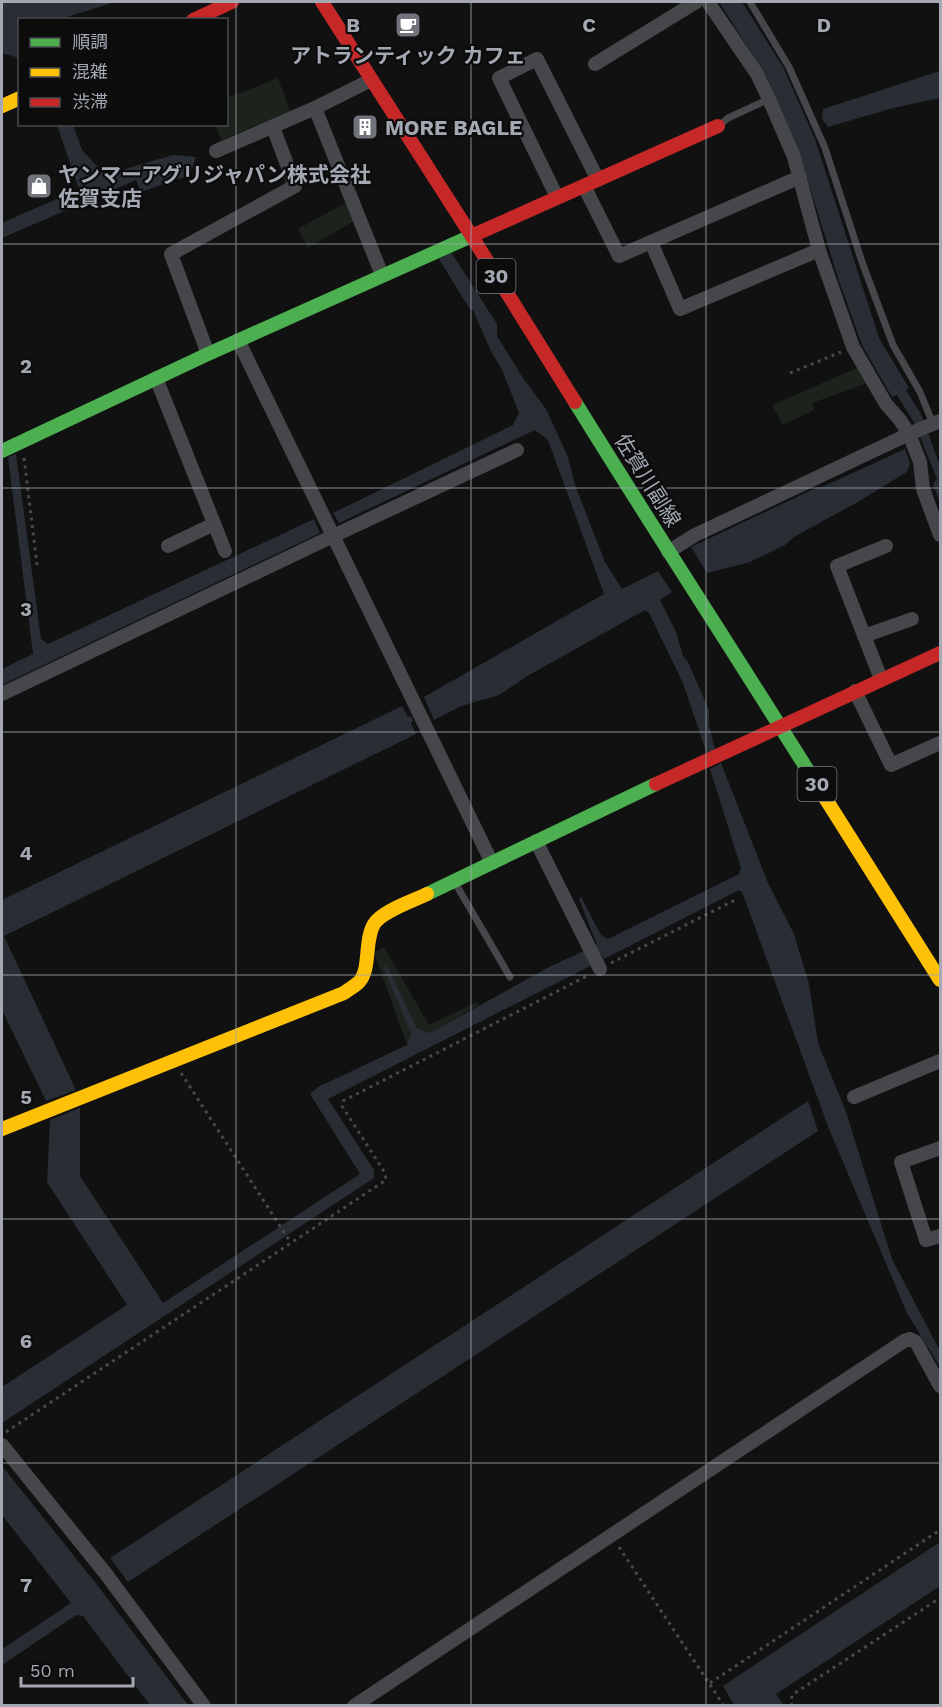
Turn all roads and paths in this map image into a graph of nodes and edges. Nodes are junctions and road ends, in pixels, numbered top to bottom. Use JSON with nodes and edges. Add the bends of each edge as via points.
{"nodes":[{"id":1,"x":232,"y":2,"type":"edge"},
{"id":2,"x":322,"y":2,"type":"edge"},
{"id":3,"x":696,"y":2,"type":"edge"},
{"id":4,"x":708,"y":2,"type":"edge"},
{"id":5,"x":750,"y":2,"type":"edge"},
{"id":6,"x":197,"y":18,"type":"edge"},
{"id":7,"x":595,"y":64,"type":"dead end"},
{"id":8,"x":371,"y":80,"type":"junction"},
{"id":9,"x":18,"y":99,"type":"edge"},
{"id":10,"x":769,"y":99,"type":"junction"},
{"id":11,"x":2,"y":106,"type":"edge"},
{"id":12,"x":315,"y":108,"type":"junction"},
{"id":13,"x":718,"y":126,"type":"joint"},
{"id":14,"x":273,"y":127,"type":"junction"},
{"id":15,"x":216,"y":151,"type":"dead end"},
{"id":16,"x":801,"y":177,"type":"junction"},
{"id":17,"x":598,"y":180,"type":"junction"},
{"id":18,"x":584,"y":186,"type":"junction"},
{"id":19,"x":557,"y":197,"type":"junction"},
{"id":20,"x":471,"y":236,"type":"junction"},
{"id":21,"x":651,"y":242,"type":"junction"},
{"id":22,"x":819,"y":250,"type":"junction"},
{"id":23,"x":382,"y":275,"type":"junction"},
{"id":24,"x":238,"y":340,"type":"junction"},
{"id":25,"x":853,"y":347,"type":"junction"},
{"id":26,"x":208,"y":354,"type":"junction"},
{"id":27,"x":790,"y":373,"type":"dead end"},
{"id":28,"x":156,"y":378,"type":"junction"},
{"id":29,"x":934,"y":424,"type":"edge"},
{"id":30,"x":910,"y":434,"type":"junction"},
{"id":31,"x":22,"y":442,"type":"junction"},
{"id":32,"x":517,"y":450,"type":"dead end"},
{"id":33,"x":2,"y":452,"type":"edge"},
{"id":34,"x":214,"y":524,"type":"junction"},
{"id":35,"x":940,"y":535,"type":"edge"},
{"id":36,"x":333,"y":536,"type":"junction"},
{"id":37,"x":168,"y":546,"type":"dead end"},
{"id":38,"x":886,"y":546,"type":"dead end"},
{"id":39,"x":225,"y":551,"type":"dead end"},
{"id":40,"x":668,"y":552,"type":"junction"},
{"id":41,"x":37,"y":565,"type":"dead end"},
{"id":42,"x":912,"y":618,"type":"dead end"},
{"id":43,"x":864,"y":636,"type":"junction"},
{"id":44,"x":940,"y":653,"type":"edge"},
{"id":45,"x":881,"y":679,"type":"junction"},
{"id":46,"x":855,"y":691,"type":"junction"},
{"id":47,"x":2,"y":694,"type":"edge"},
{"id":48,"x":780,"y":725,"type":"junction"},
{"id":49,"x":940,"y":743,"type":"edge"},
{"id":50,"x":536,"y":841,"type":"junction"},
{"id":51,"x":492,"y":863,"type":"junction"},
{"id":52,"x":454,"y":882,"type":"junction"},
{"id":53,"x":737,"y":899,"type":"dead end"},
{"id":54,"x":598,"y":965,"type":"junction"},
{"id":55,"x":510,"y":977,"type":"dead end"},
{"id":56,"x":940,"y":980,"type":"edge"},
{"id":57,"x":173,"y":1061,"type":"junction"},
{"id":58,"x":940,"y":1062,"type":"edge"},
{"id":59,"x":854,"y":1097,"type":"dead end"},
{"id":60,"x":2,"y":1129,"type":"edge"},
{"id":61,"x":940,"y":1148,"type":"edge"},
{"id":62,"x":940,"y":1236,"type":"edge"},
{"id":63,"x":291,"y":1243,"type":"junction"},
{"id":64,"x":940,"y":1386,"type":"edge"},
{"id":65,"x":2,"y":1434,"type":"edge"},
{"id":66,"x":2,"y":1445,"type":"edge"},
{"id":67,"x":940,"y":1530,"type":"edge"},
{"id":68,"x":612,"y":1535,"type":"junction"},
{"id":69,"x":940,"y":1598,"type":"edge"},
{"id":70,"x":710,"y":1683,"type":"junction"},
{"id":71,"x":204,"y":1706,"type":"edge"},
{"id":72,"x":354,"y":1706,"type":"edge"},
{"id":73,"x":724,"y":1706,"type":"edge"},
{"id":74,"x":792,"y":1706,"type":"edge"}],
"edges":[{"from":1,"to":6,"type":"street"},
{"from":2,"to":8,"type":"street","name":"佐賀川副線","number":"30"},
{"from":3,"to":7,"type":"street"},
{"from":4,"to":10,"type":"street","via":[[757,74]]},
{"from":5,"to":29,"type":"lane","via":[[789,67],[825,148],[893,345]]},
{"from":8,"to":12,"type":"street"},
{"from":8,"to":20,"type":"street","name":"佐賀川副線","number":"30"},
{"from":9,"to":11,"type":"street"},
{"from":10,"to":13,"type":"lane"},
{"from":10,"to":16,"type":"street"},
{"from":12,"to":14,"type":"street"},
{"from":12,"to":23,"type":"street"},
{"from":13,"to":17,"type":"street"},
{"from":14,"to":15,"type":"street"},
{"from":14,"to":26,"type":"street","via":[[295,186],[171,254]]},
{"from":16,"to":21,"type":"street"},
{"from":16,"to":22,"type":"street"},
{"from":17,"to":18,"type":"street"},
{"from":17,"to":19,"type":"street","via":[[537,59],[499,78]]},
{"from":18,"to":19,"type":"street"},
{"from":18,"to":21,"type":"street","via":[[619,256]]},
{"from":19,"to":20,"type":"street"},
{"from":20,"to":23,"type":"street"},
{"from":20,"to":40,"type":"street","name":"佐賀川副線","number":"30"},
{"from":21,"to":22,"type":"street","via":[[680,309]]},
{"from":22,"to":25,"type":"street"},
{"from":23,"to":24,"type":"street"},
{"from":24,"to":26,"type":"street"},
{"from":24,"to":36,"type":"street"},
{"from":25,"to":27,"type":"path"},
{"from":25,"to":30,"type":"street","via":[[886,404]]},
{"from":26,"to":28,"type":"street"},
{"from":28,"to":31,"type":"street"},
{"from":28,"to":34,"type":"street"},
{"from":29,"to":30,"type":"street"},
{"from":30,"to":35,"type":"street","via":[[920,462],[923,489]]},
{"from":30,"to":40,"type":"street","via":[[695,535]]},
{"from":31,"to":33,"type":"street"},
{"from":31,"to":41,"type":"path"},
{"from":32,"to":36,"type":"street"},
{"from":34,"to":37,"type":"street"},
{"from":34,"to":39,"type":"street"},
{"from":36,"to":47,"type":"street"},
{"from":36,"to":51,"type":"street"},
{"from":38,"to":43,"type":"street","via":[[837,566]]},
{"from":40,"to":48,"type":"street","name":"佐賀川副線","number":"30"},
{"from":42,"to":43,"type":"street"},
{"from":43,"to":45,"type":"street"},
{"from":44,"to":45,"type":"street"},
{"from":45,"to":46,"type":"street"},
{"from":46,"to":48,"type":"street"},
{"from":46,"to":49,"type":"street","via":[[891,765]]},
{"from":48,"to":50,"type":"street"},
{"from":48,"to":56,"type":"street","name":"佐賀川副線","number":"30"},
{"from":50,"to":51,"type":"street"},
{"from":50,"to":54,"type":"street"},
{"from":51,"to":52,"type":"street"},
{"from":52,"to":55,"type":"lane"},
{"from":52,"to":57,"type":"street","via":[[375,922],[368,941],[365,971],[360,981],[344,993]]},
{"from":53,"to":54,"type":"path"},
{"from":54,"to":63,"type":"path","via":[[343,1101],[342,1107],[386,1180]]},
{"from":57,"to":60,"type":"street"},
{"from":57,"to":63,"type":"path"},
{"from":58,"to":59,"type":"street"},
{"from":61,"to":62,"type":"street","via":[[901,1162],[926,1240]]},
{"from":63,"to":65,"type":"path"},
{"from":64,"to":68,"type":"street","via":[[916,1342],[904,1341]]},
{"from":66,"to":71,"type":"street","via":[[106,1574]]},
{"from":67,"to":70,"type":"path"},
{"from":68,"to":70,"type":"path"},
{"from":68,"to":72,"type":"street"},
{"from":69,"to":74,"type":"path","via":[[792,1695]]},
{"from":70,"to":73,"type":"path"}]}
